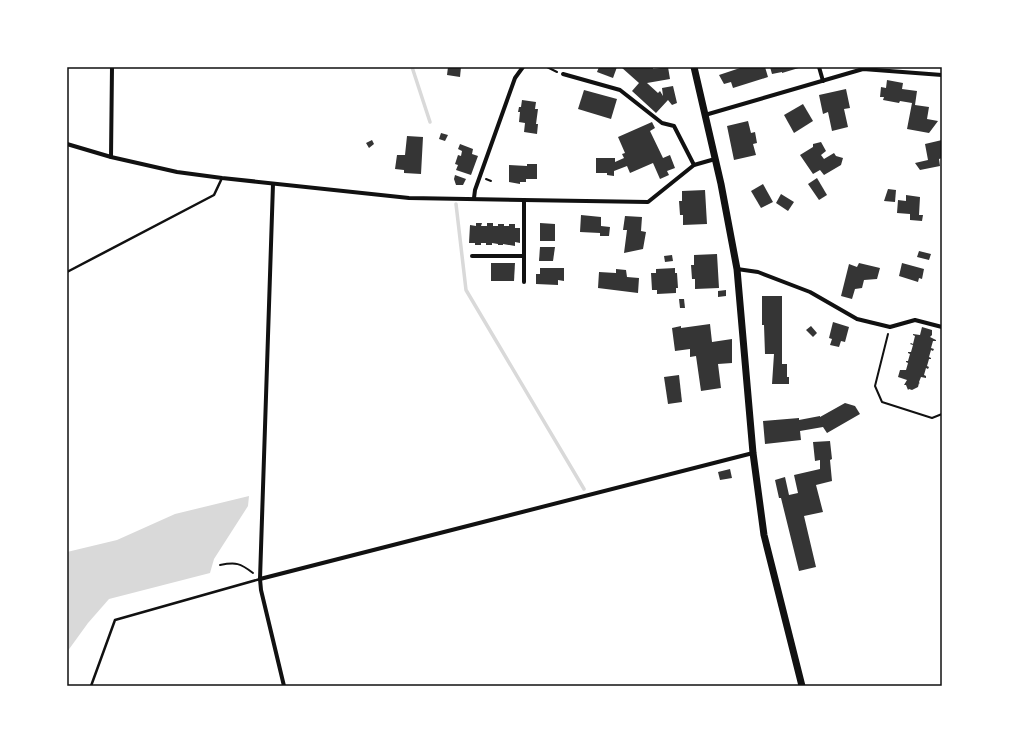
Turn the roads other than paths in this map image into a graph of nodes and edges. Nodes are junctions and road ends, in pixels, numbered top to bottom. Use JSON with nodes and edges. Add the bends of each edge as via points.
{"nodes":[{"id":1,"x":112,"y":67,"type":"edge"},
{"id":2,"x":523,"y":67,"type":"edge"},
{"id":3,"x":694,"y":67,"type":"edge"},
{"id":4,"x":819,"y":67,"type":"edge"},
{"id":5,"x":563,"y":74,"type":"road end"},
{"id":6,"x":942,"y":75,"type":"edge"},
{"id":7,"x":823,"y":81,"type":"junction"},
{"id":8,"x":705,"y":115,"type":"junction"},
{"id":9,"x":67,"y":144,"type":"edge"},
{"id":10,"x":111,"y":157,"type":"junction"},
{"id":11,"x":715,"y":159,"type":"junction"},
{"id":12,"x":694,"y":165,"type":"junction"},
{"id":13,"x":222,"y":178,"type":"junction"},
{"id":14,"x":273,"y":184,"type":"junction"},
{"id":15,"x":474,"y":198,"type":"junction"},
{"id":16,"x":524,"y":200,"type":"junction"},
{"id":17,"x":472,"y":256,"type":"dead end"},
{"id":18,"x":524,"y":256,"type":"junction"},
{"id":19,"x":737,"y":269,"type":"junction"},
{"id":20,"x":67,"y":272,"type":"edge"},
{"id":21,"x":524,"y":282,"type":"dead end"},
{"id":22,"x":942,"y":327,"type":"edge"},
{"id":23,"x":753,"y":453,"type":"junction"},
{"id":24,"x":260,"y":579,"type":"junction"},
{"id":25,"x":91,"y":686,"type":"edge"},
{"id":26,"x":284,"y":686,"type":"edge"},
{"id":27,"x":802,"y":686,"type":"edge"}],
"edges":[{"from":1,"to":10,"type":"street"},
{"from":2,"to":15,"type":"street","via":[[515,78]]},
{"from":3,"to":8,"type":"main road"},
{"from":4,"to":7,"type":"street"},
{"from":5,"to":12,"type":"street","via":[[620,90],[662,122],[674,126]]},
{"from":6,"to":7,"type":"street","via":[[863,69]]},
{"from":7,"to":8,"type":"street"},
{"from":8,"to":11,"type":"main road"},
{"from":9,"to":10,"type":"street"},
{"from":10,"to":13,"type":"street","via":[[177,172]]},
{"from":11,"to":12,"type":"street"},
{"from":11,"to":19,"type":"main road"},
{"from":12,"to":16,"type":"street","via":[[648,202]]},
{"from":13,"to":14,"type":"street"},
{"from":13,"to":20,"type":"lane","via":[[214,195]]},
{"from":14,"to":15,"type":"street","via":[[410,198]]},
{"from":14,"to":24,"type":"street"},
{"from":15,"to":16,"type":"street"},
{"from":16,"to":18,"type":"street"},
{"from":17,"to":18,"type":"street"},
{"from":18,"to":21,"type":"street"},
{"from":19,"to":22,"type":"street","via":[[758,272],[810,292],[857,319],[890,327],[915,320]]},
{"from":19,"to":23,"type":"main road"},
{"from":23,"to":24,"type":"street"},
{"from":23,"to":27,"type":"main road","via":[[764,535]]},
{"from":24,"to":25,"type":"lane","via":[[115,620]]},
{"from":24,"to":26,"type":"street"}]}
